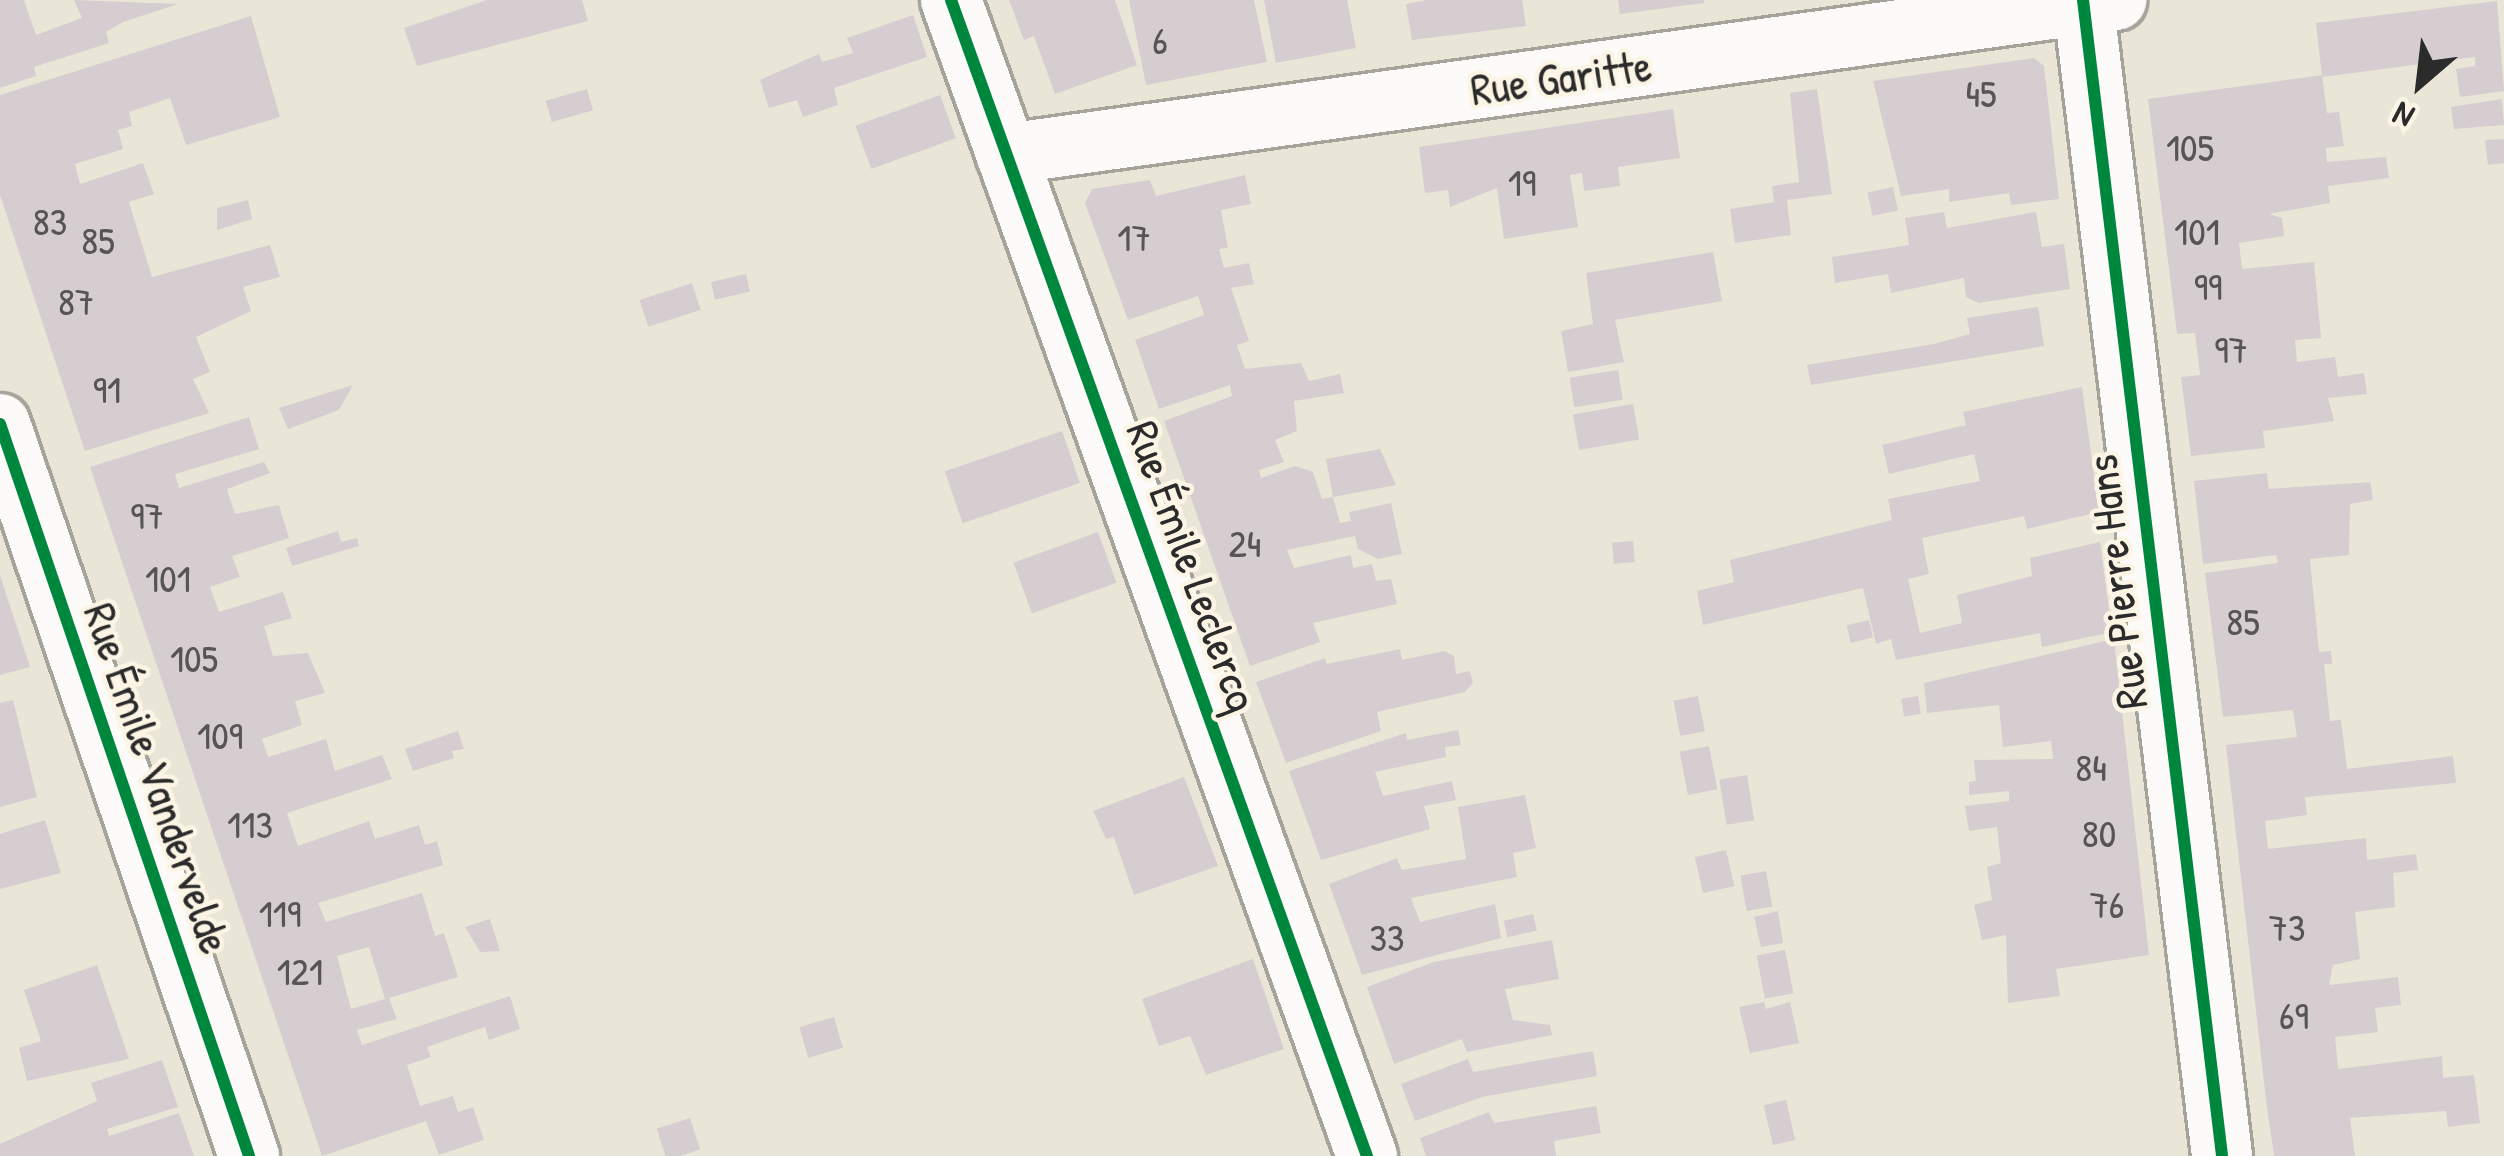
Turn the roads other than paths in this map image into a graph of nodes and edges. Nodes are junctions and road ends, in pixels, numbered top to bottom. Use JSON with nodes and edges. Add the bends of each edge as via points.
{"nodes":[{"id":1,"x":951,"y":0,"type":"edge"},
{"id":2,"x":2094,"y":1,"type":"edge"},
{"id":3,"x":1006,"y":154,"type":"junction"},
{"id":4,"x":0,"y":424,"type":"edge"},
{"id":5,"x":249,"y":1156,"type":"edge"},
{"id":6,"x":1367,"y":1156,"type":"edge"},
{"id":7,"x":2222,"y":1156,"type":"edge"}],
"edges":[{"from":1,"to":3,"type":"street","name":"Rue Émile Leclercq"},
{"from":2,"to":3,"type":"street","name":"Rue Garitte"},
{"from":2,"to":7,"type":"street","name":"Rue Pierre Hans"},
{"from":3,"to":6,"type":"street","name":"Rue Émile Leclercq"},
{"from":4,"to":5,"type":"street","name":"Rue Émile Vandervelde"}]}
